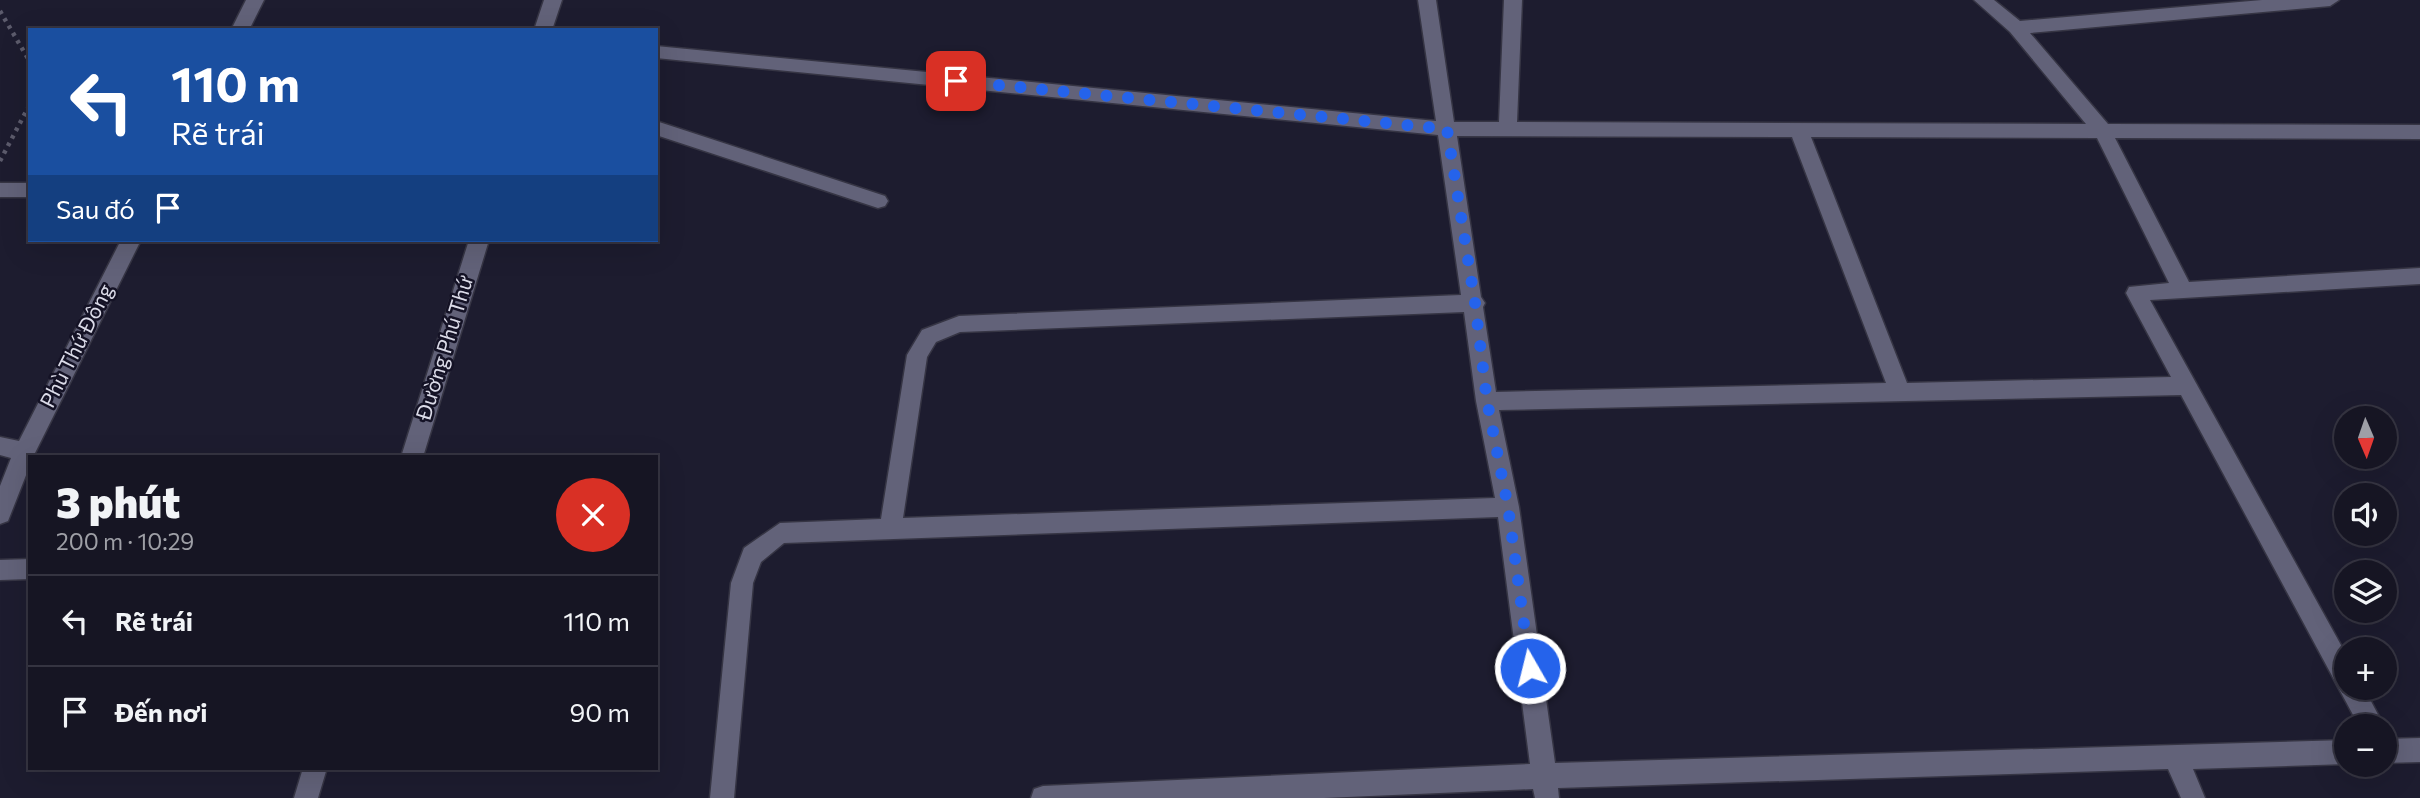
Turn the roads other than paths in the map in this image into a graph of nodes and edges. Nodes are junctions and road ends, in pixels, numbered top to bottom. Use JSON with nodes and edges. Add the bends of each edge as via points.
{"nodes":[{"id":1,"x":255,"y":0,"type":"edge"},
{"id":2,"x":553,"y":0,"type":"edge"},
{"id":3,"x":1427,"y":0,"type":"edge"},
{"id":4,"x":1513,"y":0,"type":"edge"},
{"id":5,"x":1983,"y":0,"type":"edge"},
{"id":6,"x":2330,"y":0,"type":"edge"},
{"id":7,"x":2016,"y":27,"type":"junction"},
{"id":8,"x":241,"y":28,"type":"edge"},
{"id":9,"x":545,"y":28,"type":"edge"},
{"id":10,"x":658,"y":52,"type":"edge"},
{"id":11,"x":658,"y":129,"type":"edge"},
{"id":12,"x":1447,"y":129,"type":"junction"},
{"id":13,"x":1508,"y":130,"type":"junction"},
{"id":14,"x":1799,"y":130,"type":"junction"},
{"id":15,"x":2102,"y":130,"type":"junction"},
{"id":16,"x":2420,"y":132,"type":"edge"},
{"id":17,"x":0,"y":190,"type":"edge"},
{"id":18,"x":28,"y":190,"type":"edge"},
{"id":19,"x":878,"y":201,"type":"dead end"},
{"id":20,"x":130,"y":242,"type":"edge"},
{"id":21,"x":478,"y":242,"type":"edge"},
{"id":22,"x":2420,"y":276,"type":"edge"},
{"id":23,"x":2183,"y":290,"type":"junction"},
{"id":24,"x":1475,"y":303,"type":"junction"},
{"id":25,"x":2187,"y":386,"type":"junction"},
{"id":26,"x":1900,"y":392,"type":"junction"},
{"id":27,"x":1487,"y":401,"type":"junction"},
{"id":28,"x":0,"y":446,"type":"edge"},
{"id":29,"x":24,"y":452,"type":"junction"},
{"id":30,"x":413,"y":455,"type":"edge"},
{"id":31,"x":1508,"y":507,"type":"junction"},
{"id":32,"x":0,"y":514,"type":"edge"},
{"id":33,"x":891,"y":528,"type":"junction"},
{"id":34,"x":28,"y":569,"type":"edge"},
{"id":35,"x":0,"y":570,"type":"edge"},
{"id":36,"x":2334,"y":656,"type":"edge"},
{"id":37,"x":2420,"y":750,"type":"edge"},
{"id":38,"x":2397,"y":751,"type":"edge"},
{"id":39,"x":2334,"y":752,"type":"edge"},
{"id":40,"x":2175,"y":756,"type":"junction"},
{"id":41,"x":315,"y":770,"type":"edge"},
{"id":42,"x":1546,"y":787,"type":"edge"},
{"id":43,"x":306,"y":798,"type":"edge"},
{"id":44,"x":722,"y":798,"type":"edge"},
{"id":45,"x":1043,"y":798,"type":"edge"},
{"id":46,"x":2193,"y":798,"type":"edge"}],
"edges":[{"from":1,"to":8,"type":"street"},
{"from":2,"to":9,"type":"street"},
{"from":3,"to":12,"type":"street"},
{"from":4,"to":13,"type":"street"},
{"from":5,"to":7,"type":"street"},
{"from":6,"to":7,"type":"street"},
{"from":7,"to":15,"type":"street"},
{"from":10,"to":12,"type":"street"},
{"from":11,"to":19,"type":"street"},
{"from":12,"to":13,"type":"street"},
{"from":12,"to":24,"type":"street"},
{"from":13,"to":14,"type":"street"},
{"from":14,"to":15,"type":"street"},
{"from":14,"to":26,"type":"street"},
{"from":15,"to":16,"type":"street"},
{"from":15,"to":23,"type":"street"},
{"from":17,"to":18,"type":"street"},
{"from":20,"to":29,"type":"street","name":"Phù Thứ Đông"},
{"from":21,"to":30,"type":"street","name":"Đường Phú Thứ"},
{"from":22,"to":23,"type":"street"},
{"from":23,"to":25,"type":"street","via":[[2136,293]]},
{"from":24,"to":27,"type":"street"},
{"from":24,"to":33,"type":"street","via":[[958,324],[929,336],[916,355]]},
{"from":25,"to":26,"type":"street"},
{"from":25,"to":36,"type":"street"},
{"from":26,"to":27,"type":"street"},
{"from":27,"to":31,"type":"street"},
{"from":28,"to":29,"type":"street"},
{"from":29,"to":32,"type":"street","name":"Phù Thứ Đông"},
{"from":31,"to":33,"type":"street"},
{"from":31,"to":42,"type":"street"},
{"from":33,"to":44,"type":"street","via":[[780,533],[752,555],[742,583]]},
{"from":34,"to":35,"type":"street"},
{"from":37,"to":38,"type":"street"},
{"from":39,"to":40,"type":"street"},
{"from":40,"to":42,"type":"street"},
{"from":40,"to":46,"type":"street"},
{"from":41,"to":43,"type":"street"},
{"from":42,"to":45,"type":"street"}]}
